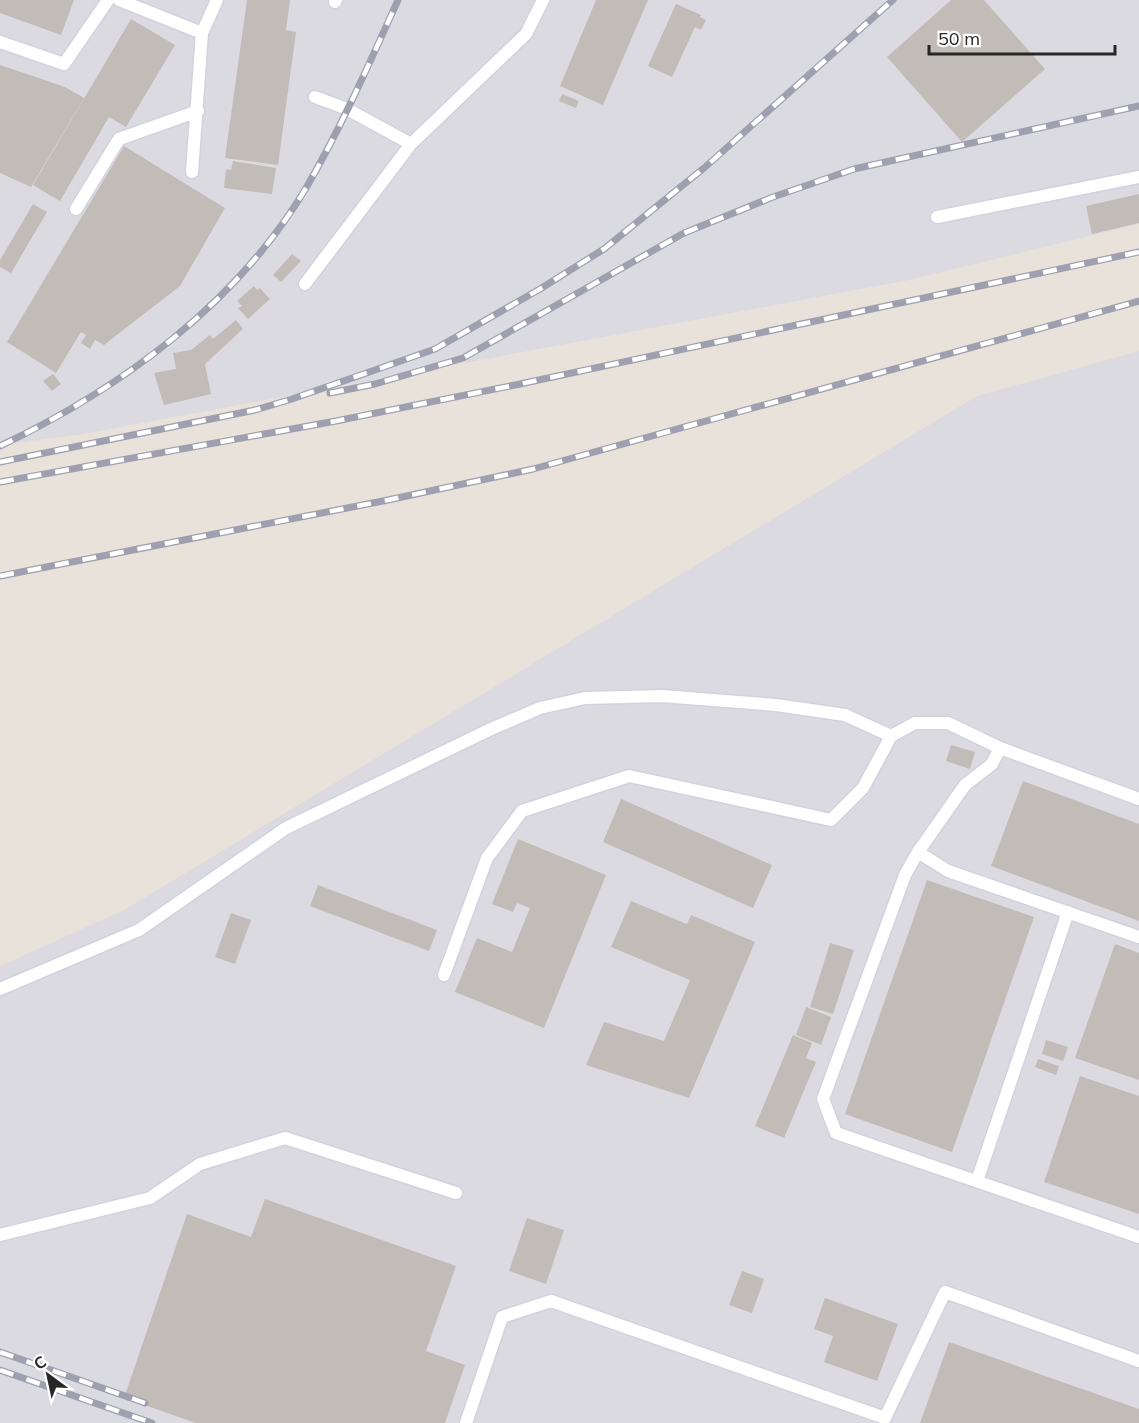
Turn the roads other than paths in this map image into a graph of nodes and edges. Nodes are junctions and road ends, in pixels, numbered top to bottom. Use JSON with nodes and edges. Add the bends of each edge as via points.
{"nodes":[{"id":1,"x":108,"y":0,"type":"edge"},
{"id":2,"x":119,"y":0,"type":"edge"},
{"id":3,"x":217,"y":0,"type":"edge"},
{"id":4,"x":543,"y":0,"type":"edge"},
{"id":5,"x":202,"y":33,"type":"junction"},
{"id":6,"x":0,"y":42,"type":"edge"},
{"id":7,"x":315,"y":97,"type":"dead end"},
{"id":8,"x":198,"y":111,"type":"junction"},
{"id":9,"x":411,"y":144,"type":"junction"},
{"id":10,"x":192,"y":172,"type":"dead end"},
{"id":11,"x":1139,"y":177,"type":"edge"},
{"id":12,"x":76,"y":209,"type":"dead end"},
{"id":13,"x":937,"y":217,"type":"dead end"},
{"id":14,"x":305,"y":284,"type":"dead end"},
{"id":15,"x":891,"y":736,"type":"junction"},
{"id":16,"x":1000,"y":748,"type":"junction"},
{"id":17,"x":1139,"y":799,"type":"edge"},
{"id":18,"x":918,"y":852,"type":"junction"},
{"id":19,"x":1068,"y":912,"type":"junction"},
{"id":20,"x":1139,"y":937,"type":"edge"},
{"id":21,"x":444,"y":975,"type":"dead end"},
{"id":22,"x":0,"y":989,"type":"edge"},
{"id":23,"x":977,"y":1181,"type":"junction"},
{"id":24,"x":456,"y":1193,"type":"dead end"},
{"id":25,"x":0,"y":1235,"type":"edge"},
{"id":26,"x":1139,"y":1237,"type":"edge"},
{"id":27,"x":1139,"y":1361,"type":"edge"},
{"id":28,"x":466,"y":1423,"type":"edge"}],
"edges":[{"from":1,"to":6,"type":"lane","via":[[64,64]]},
{"from":2,"to":5,"type":"lane"},
{"from":3,"to":5,"type":"lane"},
{"from":4,"to":9,"type":"lane","via":[[526,34]]},
{"from":5,"to":8,"type":"lane"},
{"from":7,"to":9,"type":"lane","via":[[347,109]]},
{"from":8,"to":10,"type":"lane"},
{"from":8,"to":12,"type":"lane","via":[[119,139]]},
{"from":9,"to":14,"type":"lane"},
{"from":11,"to":13,"type":"lane"},
{"from":15,"to":16,"type":"lane","via":[[915,723],[948,723]]},
{"from":15,"to":21,"type":"lane","via":[[863,788],[831,820],[629,776],[522,811],[487,858]]},
{"from":15,"to":22,"type":"lane","via":[[845,715],[662,696],[585,698],[540,708],[286,828],[139,930]]},
{"from":16,"to":17,"type":"lane"},
{"from":16,"to":18,"type":"lane","via":[[992,764],[965,785]]},
{"from":18,"to":19,"type":"lane","via":[[948,871]]},
{"from":18,"to":23,"type":"lane","via":[[905,875],[823,1100],[836,1133]]},
{"from":19,"to":20,"type":"lane"},
{"from":19,"to":23,"type":"lane"},
{"from":23,"to":26,"type":"lane"},
{"from":24,"to":25,"type":"lane","via":[[285,1137],[200,1164],[150,1198]]},
{"from":27,"to":28,"type":"lane","via":[[945,1292],[885,1418],[551,1301],[502,1317]]}]}
